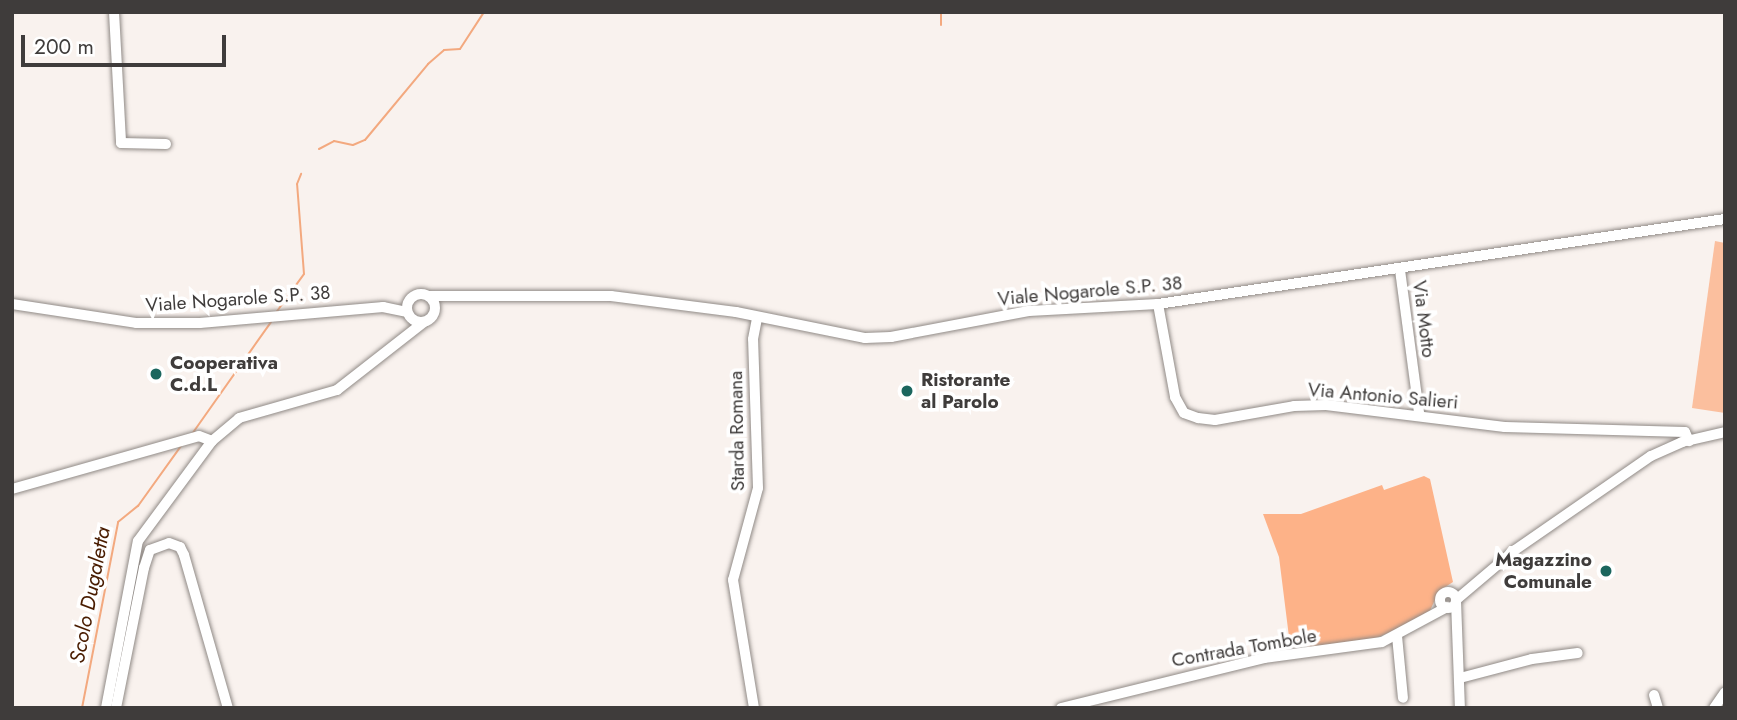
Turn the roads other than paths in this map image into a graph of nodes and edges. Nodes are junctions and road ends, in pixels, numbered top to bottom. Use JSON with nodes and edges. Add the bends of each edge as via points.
{"nodes":[{"id":1,"x":114,"y":12,"type":"edge"},
{"id":2,"x":166,"y":144,"type":"dead end"},
{"id":3,"x":1725,"y":219,"type":"edge"},
{"id":4,"x":1400,"y":270,"type":"junction"},
{"id":5,"x":429,"y":296,"type":"junction"},
{"id":6,"x":412,"y":297,"type":"junction"},
{"id":7,"x":459,"y":298,"type":"junction"},
{"id":8,"x":12,"y":304,"type":"edge"},
{"id":9,"x":1158,"y":304,"type":"junction"},
{"id":10,"x":383,"y":307,"type":"junction"},
{"id":11,"x":435,"y":311,"type":"junction"},
{"id":12,"x":408,"y":314,"type":"junction"},
{"id":13,"x":757,"y":318,"type":"junction"},
{"id":14,"x":424,"y":322,"type":"junction"},
{"id":15,"x":401,"y":337,"type":"junction"},
{"id":16,"x":1419,"y":414,"type":"junction"},
{"id":17,"x":1725,"y":432,"type":"edge"},
{"id":18,"x":212,"y":441,"type":"junction"},
{"id":19,"x":1689,"y":441,"type":"junction"},
{"id":20,"x":12,"y":489,"type":"edge"},
{"id":21,"x":1449,"y":601,"type":"junction"},
{"id":22,"x":1397,"y":636,"type":"junction"},
{"id":23,"x":1578,"y":653,"type":"dead end"},
{"id":24,"x":1460,"y":678,"type":"junction"},
{"id":25,"x":1654,"y":695,"type":"dead end"},
{"id":26,"x":1724,"y":697,"type":"edge"},
{"id":27,"x":1403,"y":698,"type":"dead end"},
{"id":28,"x":1081,"y":705,"type":"edge"},
{"id":29,"x":106,"y":708,"type":"edge"},
{"id":30,"x":116,"y":708,"type":"edge"},
{"id":31,"x":228,"y":708,"type":"edge"},
{"id":32,"x":754,"y":708,"type":"edge"},
{"id":33,"x":1061,"y":708,"type":"edge"},
{"id":34,"x":1460,"y":708,"type":"edge"},
{"id":35,"x":1658,"y":708,"type":"edge"},
{"id":36,"x":1714,"y":708,"type":"edge"}],
"edges":[{"from":1,"to":2,"type":"street","via":[[121,143]]},
{"from":3,"to":4,"type":"street","name":"Viale Nogarole S.P. 38"},
{"from":4,"to":9,"type":"street","name":"Viale Nogarole S.P. 38"},
{"from":4,"to":16,"type":"street","name":"Via Motto"},
{"from":5,"to":6,"type":"street","name":"Viale Nogarole S.P. 38"},
{"from":5,"to":7,"type":"street","name":"Viale Nogarole S.P. 38"},
{"from":5,"to":11,"type":"street"},
{"from":6,"to":10,"type":"street","name":"Viale Nogarole S.P. 38"},
{"from":6,"to":12,"type":"street"},
{"from":7,"to":11,"type":"street","name":"Viale Nogarole S.P. 38"},
{"from":7,"to":13,"type":"street","name":"Viale Nogarole S.P. 38","via":[[548,293],[611,296],[677,302]]},
{"from":8,"to":10,"type":"street","name":"Viale Nogarole S.P. 38","via":[[136,323]]},
{"from":9,"to":13,"type":"street","name":"Viale Nogarole S.P. 38","via":[[1030,311],[865,338]]},
{"from":9,"to":16,"type":"street","name":"Via Antonio Salieri","via":[[1175,397],[1184,413],[1215,420],[1326,405]]},
{"from":10,"to":12,"type":"street","name":"Viale Nogarole S.P. 38"},
{"from":11,"to":14,"type":"street","name":"Viale Nogarole S.P. 38"},
{"from":12,"to":14,"type":"street","name":"Viale Nogarole S.P. 38"},
{"from":12,"to":15,"type":"street"},
{"from":13,"to":32,"type":"street","name":"Starda Romana","via":[[753,339],[758,488],[733,580]]},
{"from":14,"to":15,"type":"street"},
{"from":15,"to":18,"type":"street","via":[[337,390],[239,418]]},
{"from":16,"to":19,"type":"street","name":"Via Antonio Salieri","via":[[1515,427],[1685,432]]},
{"from":17,"to":19,"type":"street","name":"Contrada Tombole"},
{"from":18,"to":20,"type":"street","via":[[199,436],[182,440]]},
{"from":18,"to":29,"type":"street","via":[[138,541]]},
{"from":19,"to":21,"type":"street","name":"Contrada Tombole","via":[[1651,456],[1619,477]]},
{"from":21,"to":22,"type":"street","name":"Contrada Tombole"},
{"from":21,"to":24,"type":"street","via":[[1458,615]]},
{"from":22,"to":27,"type":"street"},
{"from":22,"to":28,"type":"street","name":"Contrada Tombole","via":[[1353,648],[1264,658]]},
{"from":23,"to":24,"type":"street","via":[[1539,662],[1532,659]]},
{"from":24,"to":34,"type":"street"},
{"from":25,"to":35,"type":"street"},
{"from":26,"to":36,"type":"street"},
{"from":28,"to":33,"type":"street","name":"Contrada Tombole"},
{"from":30,"to":31,"type":"street","via":[[144,568],[150,550],[169,544],[180,547],[184,555]]}]}
